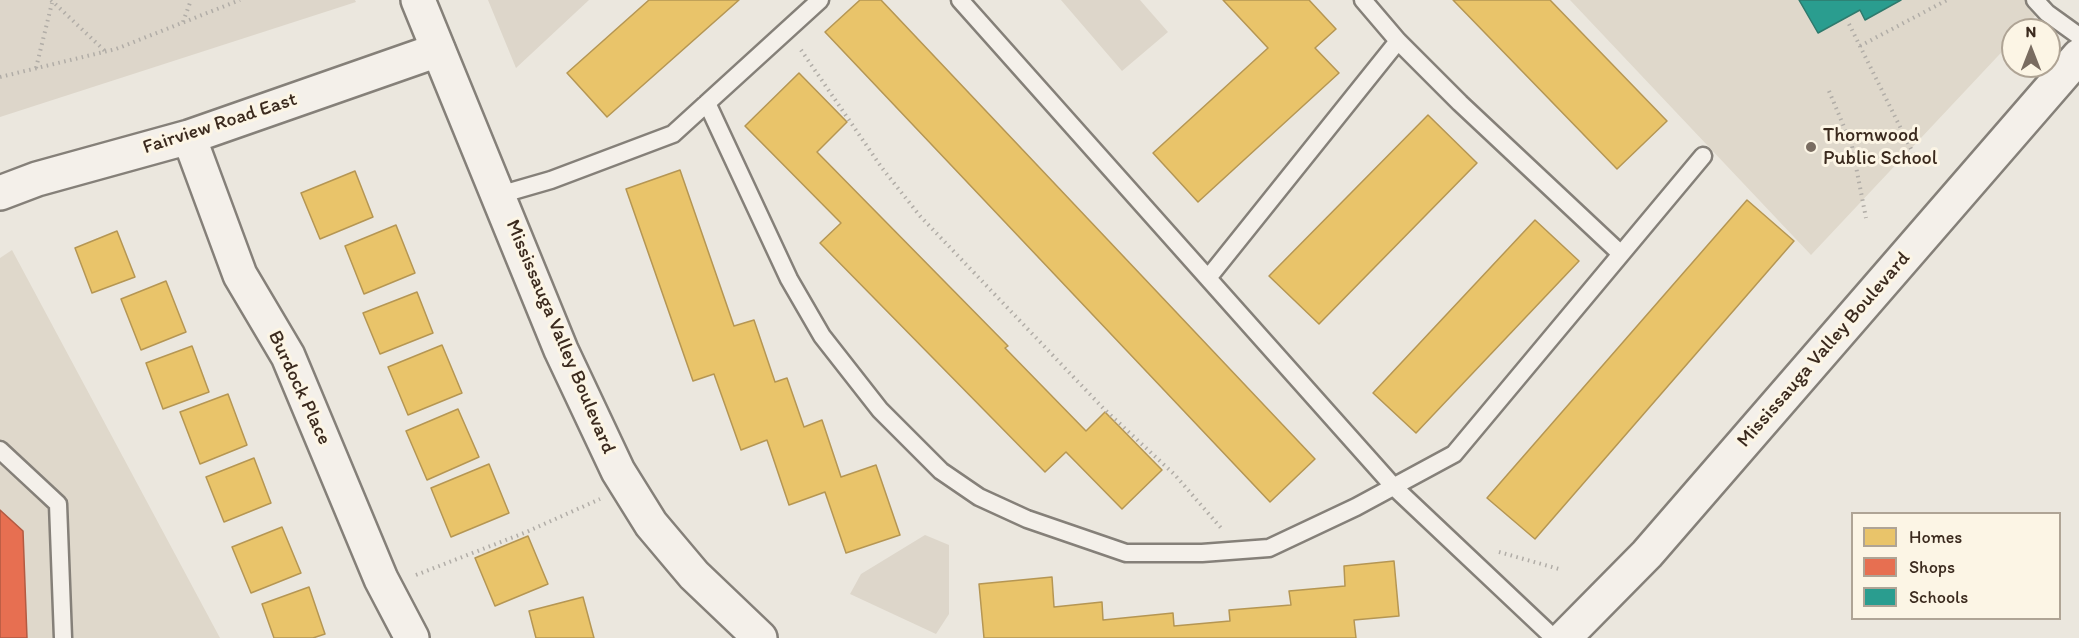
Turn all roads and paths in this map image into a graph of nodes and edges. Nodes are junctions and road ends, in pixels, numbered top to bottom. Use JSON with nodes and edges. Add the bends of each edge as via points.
{"nodes":[{"id":1,"x":191,"y":0,"type":"edge"},
{"id":2,"x":240,"y":0,"type":"edge"},
{"id":3,"x":418,"y":0,"type":"edge"},
{"id":4,"x":820,"y":0,"type":"edge"},
{"id":5,"x":960,"y":0,"type":"edge"},
{"id":6,"x":1363,"y":0,"type":"edge"},
{"id":7,"x":1947,"y":0,"type":"edge"},
{"id":8,"x":2035,"y":0,"type":"edge"},
{"id":9,"x":52,"y":1,"type":"edge"},
{"id":10,"x":182,"y":22,"type":"junction"},
{"id":11,"x":1849,"y":24,"type":"dead end"},
{"id":12,"x":787,"y":30,"type":"junction"},
{"id":13,"x":2079,"y":36,"type":"edge"},
{"id":14,"x":1398,"y":41,"type":"junction"},
{"id":15,"x":1860,"y":46,"type":"junction"},
{"id":16,"x":438,"y":50,"type":"junction"},
{"id":17,"x":106,"y":52,"type":"junction"},
{"id":18,"x":2079,"y":56,"type":"edge"},
{"id":19,"x":36,"y":69,"type":"junction"},
{"id":20,"x":0,"y":77,"type":"edge"},
{"id":21,"x":1829,"y":91,"type":"dead end"},
{"id":22,"x":707,"y":103,"type":"junction"},
{"id":23,"x":189,"y":137,"type":"junction"},
{"id":24,"x":1704,"y":156,"type":"dead end"},
{"id":25,"x":1917,"y":161,"type":"dead end"},
{"id":26,"x":0,"y":193,"type":"edge"},
{"id":27,"x":499,"y":195,"type":"junction"},
{"id":28,"x":1866,"y":218,"type":"dead end"},
{"id":29,"x":1621,"y":254,"type":"junction"},
{"id":30,"x":1208,"y":278,"type":"junction"},
{"id":31,"x":0,"y":450,"type":"edge"},
{"id":32,"x":1394,"y":487,"type":"junction"},
{"id":33,"x":606,"y":496,"type":"dead end"},
{"id":34,"x":1240,"y":550,"type":"junction"},
{"id":35,"x":1466,"y":555,"type":"junction"},
{"id":36,"x":1559,"y":568,"type":"dead end"},
{"id":37,"x":408,"y":578,"type":"dead end"},
{"id":38,"x":63,"y":638,"type":"edge"},
{"id":39,"x":412,"y":638,"type":"edge"},
{"id":40,"x":759,"y":638,"type":"edge"},
{"id":41,"x":1554,"y":638,"type":"edge"},
{"id":42,"x":1564,"y":638,"type":"edge"}],
"edges":[{"from":1,"to":10,"type":"path"},
{"from":2,"to":10,"type":"path"},
{"from":3,"to":16,"type":"street","name":"Mississauga Valley Boulevard"},
{"from":4,"to":12,"type":"lane"},
{"from":5,"to":30,"type":"lane"},
{"from":6,"to":14,"type":"lane"},
{"from":7,"to":15,"type":"path"},
{"from":8,"to":13,"type":"lane"},
{"from":9,"to":17,"type":"path"},
{"from":9,"to":19,"type":"path"},
{"from":10,"to":17,"type":"path"},
{"from":11,"to":15,"type":"path"},
{"from":12,"to":22,"type":"lane"},
{"from":12,"to":34,"type":"path","via":[[920,216],[1103,408],[1175,475]]},
{"from":14,"to":29,"type":"lane"},
{"from":14,"to":30,"type":"lane"},
{"from":15,"to":25,"type":"path"},
{"from":16,"to":23,"type":"street","name":"Fairview Road East"},
{"from":16,"to":27,"type":"street","name":"Mississauga Valley Boulevard"},
{"from":17,"to":19,"type":"path"},
{"from":18,"to":42,"type":"street","name":"Mississauga Valley Boulevard","via":[[1647,554]]},
{"from":19,"to":20,"type":"path"},
{"from":21,"to":28,"type":"path","via":[[1852,146]]},
{"from":22,"to":27,"type":"lane","via":[[673,134],[551,180]]},
{"from":22,"to":34,"type":"lane","via":[[789,279],[822,336],[880,410],[941,471],[979,497],[1027,519],[1126,553]]},
{"from":23,"to":26,"type":"street","name":"Fairview Road East"},
{"from":23,"to":39,"type":"street","name":"Burdock Place","via":[[240,275],[288,356],[381,579]]},
{"from":24,"to":29,"type":"lane"},
{"from":27,"to":40,"type":"street","name":"Mississauga Valley Boulevard","via":[[561,350],[618,471],[651,524],[694,575]]},
{"from":29,"to":32,"type":"lane","via":[[1454,454]]},
{"from":30,"to":32,"type":"lane"},
{"from":31,"to":38,"type":"lane","via":[[58,504]]},
{"from":32,"to":34,"type":"lane","via":[[1269,548]]},
{"from":32,"to":35,"type":"lane"},
{"from":33,"to":37,"type":"path"},
{"from":35,"to":36,"type":"path","via":[[1493,550]]},
{"from":35,"to":41,"type":"lane"}]}
